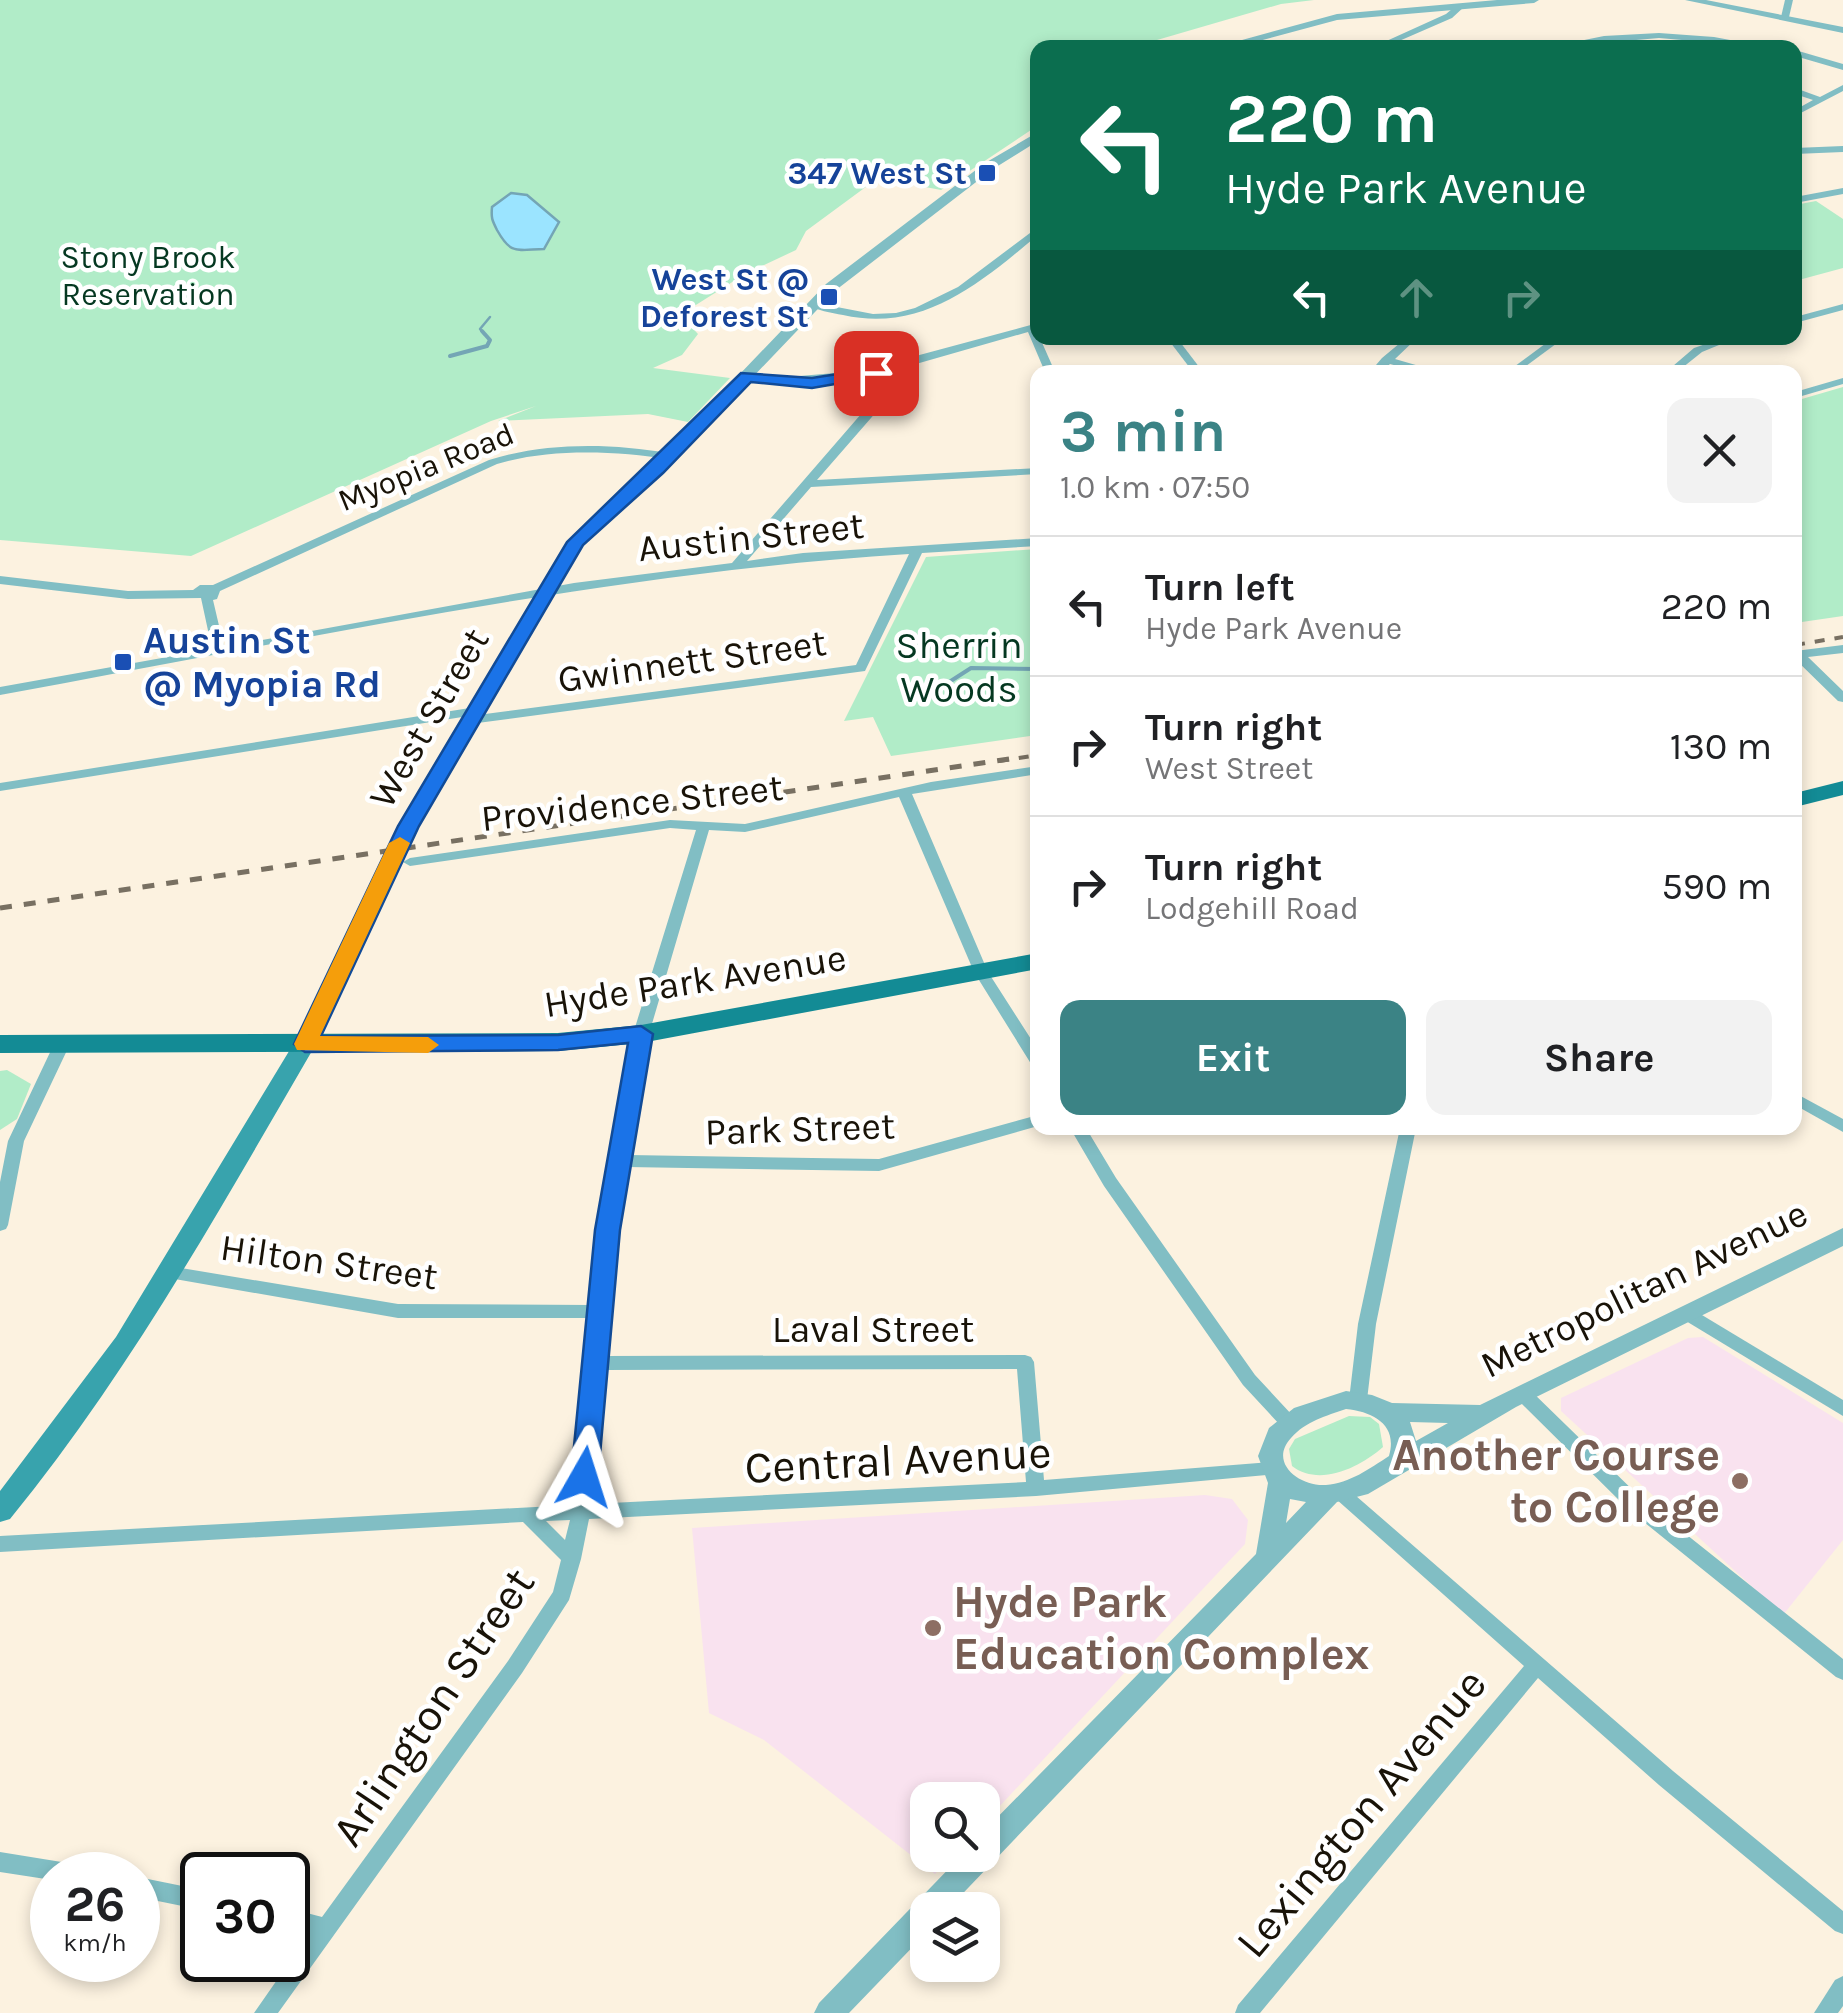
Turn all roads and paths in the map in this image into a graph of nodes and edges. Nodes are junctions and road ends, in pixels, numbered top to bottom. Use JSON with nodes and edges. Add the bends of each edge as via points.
{"nodes":[{"id":1,"x":1534,"y":0,"type":"edge"},
{"id":2,"x":1690,"y":0,"type":"edge"},
{"id":3,"x":1790,"y":0,"type":"edge"},
{"id":4,"x":1460,"y":6,"type":"junction"},
{"id":5,"x":1785,"y":17,"type":"junction"},
{"id":6,"x":1843,"y":30,"type":"edge"},
{"id":7,"x":1245,"y":40,"type":"edge"},
{"id":8,"x":1394,"y":40,"type":"edge"},
{"id":9,"x":1590,"y":40,"type":"edge"},
{"id":10,"x":1707,"y":40,"type":"edge"},
{"id":11,"x":1802,"y":55,"type":"edge"},
{"id":12,"x":1843,"y":67,"type":"edge"},
{"id":13,"x":1843,"y":88,"type":"edge"},
{"id":14,"x":1802,"y":94,"type":"edge"},
{"id":15,"x":1822,"y":100,"type":"junction"},
{"id":16,"x":1802,"y":110,"type":"edge"},
{"id":17,"x":1030,"y":141,"type":"edge"},
{"id":18,"x":1843,"y":149,"type":"edge"},
{"id":19,"x":1802,"y":150,"type":"edge"},
{"id":20,"x":1843,"y":191,"type":"edge"},
{"id":21,"x":1802,"y":199,"type":"edge"},
{"id":22,"x":1030,"y":237,"type":"edge"},
{"id":23,"x":811,"y":305,"type":"junction"},
{"id":24,"x":1843,"y":306,"type":"edge"},
{"id":25,"x":1802,"y":318,"type":"edge"},
{"id":26,"x":1030,"y":328,"type":"edge"},
{"id":27,"x":1177,"y":345,"type":"edge"},
{"id":28,"x":1404,"y":345,"type":"edge"},
{"id":29,"x":1550,"y":345,"type":"edge"},
{"id":30,"x":1712,"y":345,"type":"edge"},
{"id":31,"x":1386,"y":360,"type":"junction"},
{"id":32,"x":1193,"y":365,"type":"edge"},
{"id":33,"x":1381,"y":365,"type":"edge"},
{"id":34,"x":1404,"y":365,"type":"edge"},
{"id":35,"x":1522,"y":365,"type":"edge"},
{"id":36,"x":1679,"y":365,"type":"edge"},
{"id":37,"x":896,"y":368,"type":"junction"},
{"id":38,"x":747,"y":377,"type":"junction"},
{"id":39,"x":1843,"y":381,"type":"edge"},
{"id":40,"x":1802,"y":392,"type":"edge"},
{"id":41,"x":669,"y":456,"type":"junction"},
{"id":42,"x":1030,"y":471,"type":"edge"},
{"id":43,"x":808,"y":484,"type":"junction"},
{"id":44,"x":1030,"y":543,"type":"edge"},
{"id":45,"x":916,"y":550,"type":"junction"},
{"id":46,"x":736,"y":566,"type":"junction"},
{"id":47,"x":0,"y":580,"type":"edge"},
{"id":48,"x":206,"y":594,"type":"junction"},
{"id":49,"x":545,"y":594,"type":"junction"},
{"id":50,"x":1843,"y":649,"type":"edge"},
{"id":51,"x":219,"y":650,"type":"junction"},
{"id":52,"x":1802,"y":654,"type":"edge"},
{"id":53,"x":1802,"y":660,"type":"edge"},
{"id":54,"x":0,"y":692,"type":"edge"},
{"id":55,"x":1843,"y":698,"type":"edge"},
{"id":56,"x":473,"y":715,"type":"junction"},
{"id":57,"x":1030,"y":771,"type":"edge"},
{"id":58,"x":0,"y":787,"type":"edge"},
{"id":59,"x":1843,"y":788,"type":"edge"},
{"id":60,"x":904,"y":792,"type":"junction"},
{"id":61,"x":1802,"y":798,"type":"edge"},
{"id":62,"x":702,"y":828,"type":"junction"},
{"id":63,"x":410,"y":862,"type":"dead end"},
{"id":64,"x":1030,"y":962,"type":"edge"},
{"id":65,"x":980,"y":972,"type":"junction"},
{"id":66,"x":641,"y":1034,"type":"junction"},
{"id":67,"x":0,"y":1044,"type":"edge"},
{"id":68,"x":62,"y":1044,"type":"junction"},
{"id":69,"x":305,"y":1044,"type":"junction"},
{"id":70,"x":1030,"y":1051,"type":"edge"},
{"id":71,"x":1802,"y":1102,"type":"edge"},
{"id":72,"x":1030,"y":1122,"type":"edge"},
{"id":73,"x":1843,"y":1126,"type":"edge"},
{"id":74,"x":1082,"y":1135,"type":"edge"},
{"id":75,"x":1407,"y":1135,"type":"edge"},
{"id":76,"x":619,"y":1162,"type":"junction"},
{"id":77,"x":0,"y":1225,"type":"edge"},
{"id":78,"x":1843,"y":1236,"type":"edge"},
{"id":79,"x":169,"y":1272,"type":"junction"},
{"id":80,"x":600,"y":1312,"type":"junction"},
{"id":81,"x":1687,"y":1313,"type":"junction"},
{"id":82,"x":595,"y":1363,"type":"junction"},
{"id":83,"x":1522,"y":1392,"type":"junction"},
{"id":84,"x":1358,"y":1400,"type":"junction"},
{"id":85,"x":1843,"y":1409,"type":"edge"},
{"id":86,"x":1392,"y":1412,"type":"junction"},
{"id":87,"x":1480,"y":1414,"type":"junction"},
{"id":88,"x":1288,"y":1421,"type":"junction"},
{"id":89,"x":1400,"y":1462,"type":"junction"},
{"id":90,"x":1276,"y":1477,"type":"junction"},
{"id":91,"x":1036,"y":1490,"type":"junction"},
{"id":92,"x":1335,"y":1495,"type":"junction"},
{"id":93,"x":0,"y":1510,"type":"edge"},
{"id":94,"x":581,"y":1512,"type":"junction"},
{"id":95,"x":527,"y":1514,"type":"junction"},
{"id":96,"x":0,"y":1544,"type":"edge"},
{"id":97,"x":1268,"y":1556,"type":"junction"},
{"id":98,"x":572,"y":1559,"type":"junction"},
{"id":99,"x":1537,"y":1665,"type":"junction"},
{"id":100,"x":1843,"y":1672,"type":"edge"},
{"id":101,"x":1000,"y":1835,"type":"edge"},
{"id":102,"x":0,"y":1862,"type":"edge"},
{"id":103,"x":30,"y":1867,"type":"edge"},
{"id":104,"x":965,"y":1872,"type":"edge"},
{"id":105,"x":945,"y":1892,"type":"edge"},
{"id":106,"x":310,"y":1924,"type":"edge"},
{"id":107,"x":1843,"y":1924,"type":"edge"},
{"id":108,"x":325,"y":1928,"type":"junction"},
{"id":109,"x":910,"y":1929,"type":"edge"},
{"id":110,"x":1843,"y":1987,"type":"edge"},
{"id":111,"x":265,"y":2013,"type":"edge"},
{"id":112,"x":829,"y":2013,"type":"edge"},
{"id":113,"x":1246,"y":2013,"type":"edge"},
{"id":114,"x":1825,"y":2013,"type":"edge"}],
"edges":[{"from":1,"to":4,"type":"street"},
{"from":2,"to":5,"type":"street"},
{"from":3,"to":5,"type":"street"},
{"from":4,"to":7,"type":"street","via":[[1306,22]]},
{"from":4,"to":8,"type":"street"},
{"from":5,"to":6,"type":"street"},
{"from":9,"to":10,"type":"street"},
{"from":11,"to":12,"type":"street"},
{"from":13,"to":15,"type":"street"},
{"from":14,"to":15,"type":"street"},
{"from":15,"to":16,"type":"street"},
{"from":17,"to":23,"type":"street","name":"West Street","via":[[885,243]]},
{"from":18,"to":19,"type":"street"},
{"from":20,"to":21,"type":"street"},
{"from":22,"to":23,"type":"street","via":[[989,271],[910,313],[872,317]]},
{"from":23,"to":38,"type":"street","name":"West Street"},
{"from":24,"to":25,"type":"street"},
{"from":26,"to":37,"type":"street"},
{"from":27,"to":32,"type":"street"},
{"from":28,"to":31,"type":"street"},
{"from":29,"to":35,"type":"street"},
{"from":30,"to":36,"type":"street"},
{"from":31,"to":33,"type":"street"},
{"from":31,"to":34,"type":"street"},
{"from":37,"to":38,"type":"street","via":[[812,383]]},
{"from":37,"to":43,"type":"street","via":[[894,385]]},
{"from":38,"to":41,"type":"street","name":"West Street"},
{"from":39,"to":40,"type":"street"},
{"from":41,"to":48,"type":"street","name":"Myopia Road","via":[[624,448],[522,453]]},
{"from":41,"to":49,"type":"street","name":"West Street","via":[[576,542]]},
{"from":42,"to":43,"type":"street"},
{"from":43,"to":46,"type":"street"},
{"from":44,"to":45,"type":"street","name":"Austin Street"},
{"from":45,"to":46,"type":"street","name":"Austin Street"},
{"from":45,"to":56,"type":"street","name":"Gwinnett Street","via":[[862,668]]},
{"from":46,"to":49,"type":"street","name":"Austin Street"},
{"from":47,"to":48,"type":"street","via":[[128,594]]},
{"from":48,"to":51,"type":"street"},
{"from":49,"to":51,"type":"street","name":"Austin Street"},
{"from":49,"to":56,"type":"street","name":"West Street"},
{"from":50,"to":52,"type":"street"},
{"from":51,"to":54,"type":"street","name":"Austin Street"},
{"from":53,"to":55,"type":"street"},
{"from":56,"to":58,"type":"street","name":"Gwinnett Street"},
{"from":56,"to":69,"type":"street","name":"West Street","via":[[408,826]]},
{"from":57,"to":60,"type":"street","name":"Providence Street"},
{"from":59,"to":61,"type":"main road"},
{"from":60,"to":62,"type":"street","name":"Providence Street","via":[[766,824]]},
{"from":60,"to":65,"type":"street"},
{"from":62,"to":63,"type":"street","name":"Providence Street","via":[[661,825]]},
{"from":62,"to":66,"type":"street","name":"Arlington Street"},
{"from":64,"to":65,"type":"main road","name":"Hyde Park Avenue"},
{"from":65,"to":66,"type":"main road","name":"Hyde Park Avenue"},
{"from":65,"to":70,"type":"street"},
{"from":66,"to":69,"type":"main road","name":"Hyde Park Avenue","via":[[558,1042]]},
{"from":66,"to":76,"type":"street","name":"Arlington Street"},
{"from":67,"to":68,"type":"main road","name":"Hyde Park Avenue"},
{"from":68,"to":69,"type":"main road","name":"Hyde Park Avenue"},
{"from":68,"to":77,"type":"street","via":[[16,1141]]},
{"from":69,"to":79,"type":"main road","name":"West Street"},
{"from":71,"to":73,"type":"street"},
{"from":72,"to":76,"type":"street","name":"Park Street","via":[[879,1166]]},
{"from":74,"to":88,"type":"street","via":[[1238,1365]]},
{"from":75,"to":84,"type":"street"},
{"from":76,"to":80,"type":"street","name":"Arlington Street"},
{"from":78,"to":81,"type":"street","name":"Metropolitan Avenue"},
{"from":79,"to":80,"type":"street","name":"Hilton Street","via":[[398,1311]]},
{"from":79,"to":93,"type":"main road","name":"West Street","via":[[80,1411]]},
{"from":80,"to":82,"type":"street","name":"Arlington Street"},
{"from":81,"to":83,"type":"street","name":"Metropolitan Avenue"},
{"from":81,"to":85,"type":"street"},
{"from":82,"to":91,"type":"street","name":"Laval Street","via":[[1025,1362]]},
{"from":82,"to":94,"type":"street","name":"Arlington Street"},
{"from":83,"to":87,"type":"street","name":"Metropolitan Avenue"},
{"from":83,"to":100,"type":"street","via":[[1636,1505]]},
{"from":84,"to":86,"type":"street"},
{"from":84,"to":88,"type":"street","via":[[1327,1403]]},
{"from":86,"to":87,"type":"street","name":"Metropolitan Avenue"},
{"from":86,"to":89,"type":"street","via":[[1404,1440]]},
{"from":87,"to":89,"type":"street","name":"Metropolitan Avenue"},
{"from":88,"to":90,"type":"street","via":[[1271,1446]]},
{"from":89,"to":92,"type":"street"},
{"from":90,"to":91,"type":"street","name":"Central Avenue"},
{"from":90,"to":92,"type":"street","via":[[1309,1496]]},
{"from":90,"to":97,"type":"street"},
{"from":91,"to":94,"type":"street","name":"Central Avenue"},
{"from":92,"to":97,"type":"street"},
{"from":92,"to":99,"type":"street"},
{"from":94,"to":95,"type":"street","name":"Central Avenue"},
{"from":94,"to":98,"type":"street","name":"Arlington Street"},
{"from":95,"to":96,"type":"street","name":"Central Avenue"},
{"from":95,"to":98,"type":"street"},
{"from":97,"to":101,"type":"street"},
{"from":98,"to":108,"type":"street","name":"Arlington Street","via":[[562,1594],[515,1667]]},
{"from":99,"to":107,"type":"street"},
{"from":99,"to":113,"type":"street","name":"Lexington Avenue"},
{"from":102,"to":103,"type":"street"},
{"from":104,"to":105,"type":"street"},
{"from":106,"to":108,"type":"street"},
{"from":108,"to":111,"type":"street","name":"Arlington Street"},
{"from":109,"to":112,"type":"street"},
{"from":110,"to":114,"type":"street"}]}
